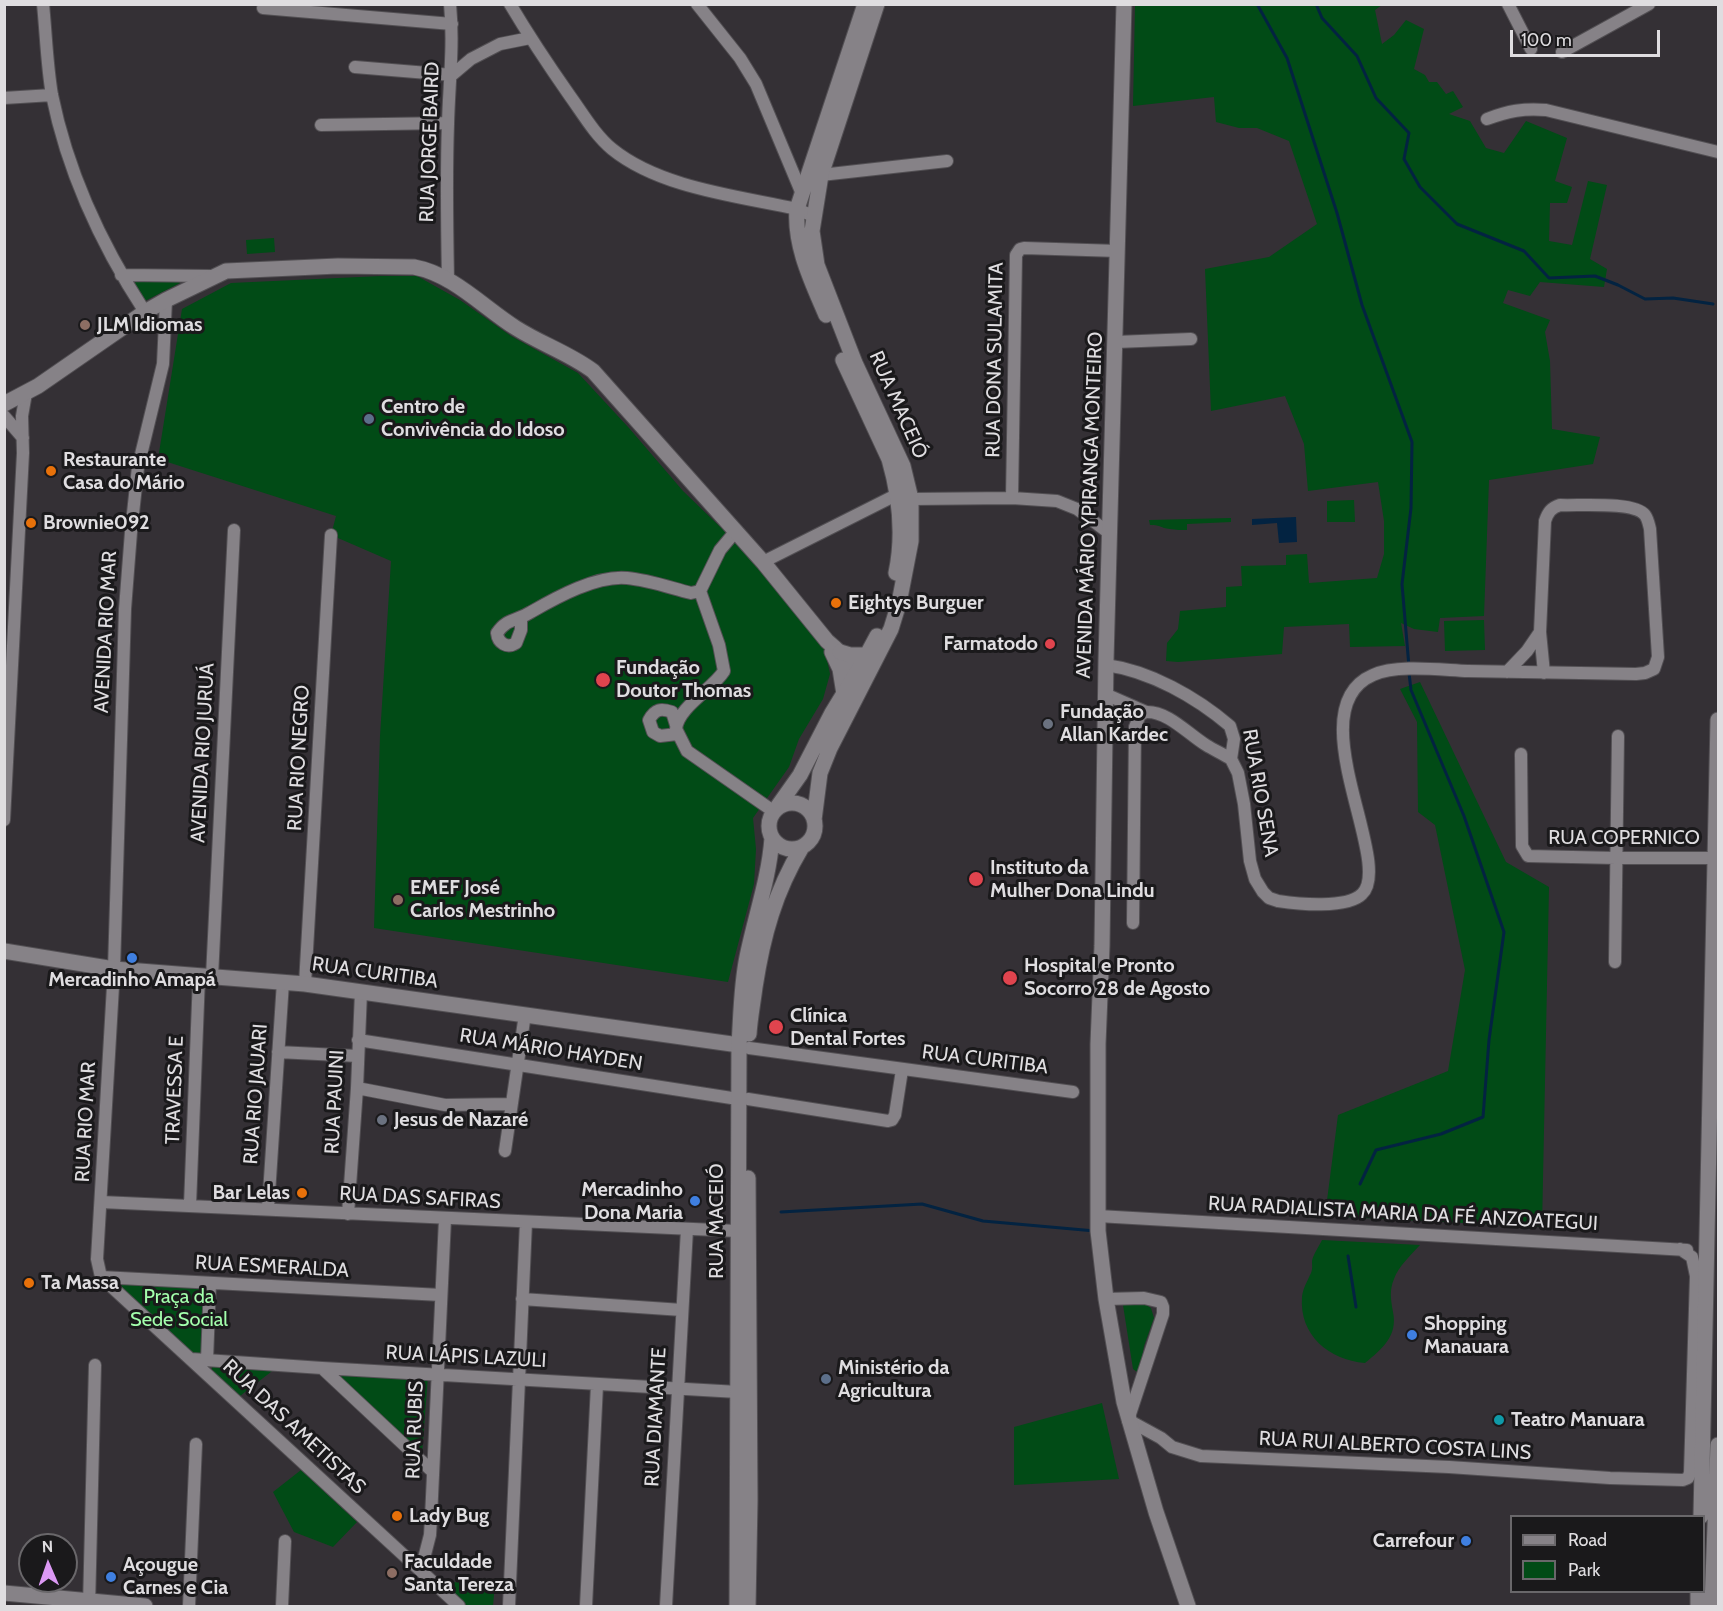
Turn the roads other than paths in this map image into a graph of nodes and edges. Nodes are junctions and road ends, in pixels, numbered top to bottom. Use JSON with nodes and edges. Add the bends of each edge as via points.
{"nodes":[{"id":1,"x":43,"y":4,"type":"edge"},
{"id":2,"x":450,"y":4,"type":"edge"},
{"id":3,"x":510,"y":4,"type":"edge"},
{"id":4,"x":697,"y":4,"type":"edge"},
{"id":5,"x":865,"y":4,"type":"edge"},
{"id":6,"x":877,"y":4,"type":"edge"},
{"id":7,"x":1124,"y":4,"type":"edge"},
{"id":8,"x":1508,"y":4,"type":"edge"},
{"id":9,"x":1642,"y":6,"type":"edge"},
{"id":10,"x":263,"y":8,"type":"dead end"},
{"id":11,"x":452,"y":24,"type":"junction"},
{"id":12,"x":530,"y":38,"type":"junction"},
{"id":13,"x":1531,"y":50,"type":"dead end"},
{"id":14,"x":1562,"y":52,"type":"dead end"},
{"id":15,"x":355,"y":67,"type":"dead end"},
{"id":16,"x":452,"y":75,"type":"junction"},
{"id":17,"x":52,"y":95,"type":"junction"},
{"id":18,"x":4,"y":98,"type":"edge"},
{"id":19,"x":1487,"y":119,"type":"dead end"},
{"id":20,"x":448,"y":123,"type":"junction"},
{"id":21,"x":321,"y":125,"type":"dead end"},
{"id":22,"x":1719,"y":153,"type":"edge"},
{"id":23,"x":947,"y":161,"type":"dead end"},
{"id":24,"x":821,"y":175,"type":"junction"},
{"id":25,"x":802,"y":194,"type":"junction"},
{"id":26,"x":797,"y":209,"type":"junction"},
{"id":27,"x":813,"y":216,"type":"junction"},
{"id":28,"x":1118,"y":251,"type":"junction"},
{"id":29,"x":121,"y":275,"type":"junction"},
{"id":30,"x":214,"y":276,"type":"junction"},
{"id":31,"x":448,"y":280,"type":"junction"},
{"id":32,"x":166,"y":300,"type":"junction"},
{"id":33,"x":145,"y":312,"type":"junction"},
{"id":34,"x":1191,"y":339,"type":"dead end"},
{"id":35,"x":1116,"y":342,"type":"junction"},
{"id":36,"x":26,"y":393,"type":"junction"},
{"id":37,"x":4,"y":404,"type":"edge"},
{"id":38,"x":4,"y":416,"type":"edge"},
{"id":39,"x":23,"y":438,"type":"junction"},
{"id":40,"x":904,"y":496,"type":"junction"},
{"id":41,"x":1012,"y":498,"type":"junction"},
{"id":42,"x":234,"y":530,"type":"dead end"},
{"id":43,"x":735,"y":532,"type":"junction"},
{"id":44,"x":1109,"y":533,"type":"junction"},
{"id":45,"x":331,"y":535,"type":"dead end"},
{"id":46,"x":763,"y":562,"type":"junction"},
{"id":47,"x":700,"y":591,"type":"junction"},
{"id":48,"x":522,"y":618,"type":"dead end"},
{"id":49,"x":1540,"y":632,"type":"junction"},
{"id":50,"x":827,"y":641,"type":"junction"},
{"id":51,"x":840,"y":652,"type":"junction"},
{"id":52,"x":867,"y":654,"type":"junction"},
{"id":53,"x":1106,"y":665,"type":"junction"},
{"id":54,"x":1507,"y":672,"type":"junction"},
{"id":55,"x":1544,"y":673,"type":"junction"},
{"id":56,"x":854,"y":677,"type":"junction"},
{"id":57,"x":1105,"y":694,"type":"junction"},
{"id":58,"x":851,"y":695,"type":"junction"},
{"id":59,"x":1146,"y":712,"type":"junction"},
{"id":60,"x":1719,"y":720,"type":"edge"},
{"id":61,"x":1618,"y":736,"type":"dead end"},
{"id":62,"x":1521,"y":754,"type":"dead end"},
{"id":63,"x":1232,"y":759,"type":"junction"},
{"id":64,"x":776,"y":809,"type":"junction"},
{"id":65,"x":4,"y":820,"type":"edge"},
{"id":66,"x":814,"y":820,"type":"junction"},
{"id":67,"x":772,"y":838,"type":"junction"},
{"id":68,"x":802,"y":847,"type":"junction"},
{"id":69,"x":1616,"y":858,"type":"junction"},
{"id":70,"x":1716,"y":858,"type":"junction"},
{"id":71,"x":1133,"y":923,"type":"dead end"},
{"id":72,"x":4,"y":951,"type":"edge"},
{"id":73,"x":753,"y":958,"type":"junction"},
{"id":74,"x":1615,"y":962,"type":"dead end"},
{"id":75,"x":114,"y":969,"type":"junction"},
{"id":76,"x":206,"y":977,"type":"junction"},
{"id":77,"x":283,"y":982,"type":"junction"},
{"id":78,"x":306,"y":984,"type":"junction"},
{"id":79,"x":361,"y":992,"type":"junction"},
{"id":80,"x":525,"y":1014,"type":"junction"},
{"id":81,"x":358,"y":1040,"type":"junction"},
{"id":82,"x":744,"y":1046,"type":"junction"},
{"id":83,"x":278,"y":1052,"type":"junction"},
{"id":84,"x":358,"y":1056,"type":"junction"},
{"id":85,"x":518,"y":1064,"type":"junction"},
{"id":86,"x":902,"y":1070,"type":"junction"},
{"id":87,"x":357,"y":1088,"type":"junction"},
{"id":88,"x":1073,"y":1092,"type":"dead end"},
{"id":89,"x":743,"y":1099,"type":"junction"},
{"id":90,"x":511,"y":1104,"type":"junction"},
{"id":91,"x":505,"y":1151,"type":"dead end"},
{"id":92,"x":101,"y":1202,"type":"junction"},
{"id":93,"x":190,"y":1205,"type":"junction"},
{"id":94,"x":268,"y":1209,"type":"junction"},
{"id":95,"x":348,"y":1214,"type":"junction"},
{"id":96,"x":1098,"y":1216,"type":"junction"},
{"id":97,"x":445,"y":1218,"type":"junction"},
{"id":98,"x":526,"y":1222,"type":"junction"},
{"id":99,"x":687,"y":1229,"type":"junction"},
{"id":100,"x":737,"y":1231,"type":"junction"},
{"id":101,"x":1680,"y":1249,"type":"junction"},
{"id":102,"x":1706,"y":1252,"type":"junction"},
{"id":103,"x":101,"y":1277,"type":"junction"},
{"id":104,"x":210,"y":1283,"type":"junction"},
{"id":105,"x":441,"y":1295,"type":"junction"},
{"id":106,"x":522,"y":1299,"type":"junction"},
{"id":107,"x":1106,"y":1299,"type":"junction"},
{"id":108,"x":1695,"y":1301,"type":"junction"},
{"id":109,"x":682,"y":1310,"type":"junction"},
{"id":110,"x":1705,"y":1314,"type":"junction"},
{"id":111,"x":1704,"y":1350,"type":"junction"},
{"id":112,"x":191,"y":1359,"type":"junction"},
{"id":113,"x":207,"y":1360,"type":"junction"},
{"id":114,"x":95,"y":1365,"type":"dead end"},
{"id":115,"x":1693,"y":1365,"type":"junction"},
{"id":116,"x":322,"y":1368,"type":"junction"},
{"id":117,"x":437,"y":1374,"type":"junction"},
{"id":118,"x":519,"y":1379,"type":"junction"},
{"id":119,"x":597,"y":1385,"type":"junction"},
{"id":120,"x":677,"y":1388,"type":"junction"},
{"id":121,"x":738,"y":1392,"type":"junction"},
{"id":122,"x":1128,"y":1420,"type":"junction"},
{"id":123,"x":196,"y":1444,"type":"dead end"},
{"id":124,"x":1719,"y":1445,"type":"edge"},
{"id":125,"x":432,"y":1471,"type":"junction"},
{"id":126,"x":1701,"y":1515,"type":"edge"},
{"id":127,"x":285,"y":1541,"type":"dead end"},
{"id":128,"x":421,"y":1570,"type":"junction"},
{"id":129,"x":4,"y":1593,"type":"edge"},
{"id":130,"x":89,"y":1603,"type":"edge"},
{"id":131,"x":145,"y":1606,"type":"edge"},
{"id":132,"x":189,"y":1606,"type":"edge"},
{"id":133,"x":282,"y":1606,"type":"edge"},
{"id":134,"x":459,"y":1606,"type":"edge"},
{"id":135,"x":508,"y":1606,"type":"edge"},
{"id":136,"x":586,"y":1606,"type":"edge"},
{"id":137,"x":666,"y":1606,"type":"edge"},
{"id":138,"x":737,"y":1606,"type":"edge"},
{"id":139,"x":748,"y":1606,"type":"edge"},
{"id":140,"x":1188,"y":1606,"type":"edge"},
{"id":141,"x":1713,"y":1606,"type":"edge"}],
"edges":[{"from":1,"to":17,"type":"street"},
{"from":2,"to":11,"type":"street","name":"RUA JORGE BAIRD"},
{"from":3,"to":12,"type":"street"},
{"from":4,"to":25,"type":"street","via":[[756,84]]},
{"from":5,"to":25,"type":"main road","name":"RUA MACEIÓ"},
{"from":6,"to":24,"type":"main road","name":"RUA MACEIÓ"},
{"from":7,"to":28,"type":"main road","name":"AVENIDA MÁRIO YPIRANGA MONTEIRO"},
{"from":8,"to":13,"type":"street"},
{"from":9,"to":14,"type":"street"},
{"from":10,"to":11,"type":"street"},
{"from":11,"to":16,"type":"street","name":"RUA JORGE BAIRD"},
{"from":12,"to":16,"type":"street","via":[[500,44],[471,59]]},
{"from":12,"to":26,"type":"street","via":[[591,127],[612,149],[663,177]]},
{"from":15,"to":16,"type":"street"},
{"from":16,"to":20,"type":"street","name":"RUA JORGE BAIRD"},
{"from":17,"to":18,"type":"street"},
{"from":17,"to":29,"type":"street","via":[[84,201]]},
{"from":19,"to":22,"type":"street","via":[[1509,110],[1546,110]]},
{"from":20,"to":21,"type":"street"},
{"from":20,"to":31,"type":"street","name":"RUA JORGE BAIRD"},
{"from":23,"to":24,"type":"street"},
{"from":24,"to":27,"type":"main road","name":"RUA MACEIÓ"},
{"from":25,"to":26,"type":"main road","name":"RUA MACEIÓ"},
{"from":26,"to":27,"type":"street"},
{"from":26,"to":40,"type":"main road","name":"RUA MACEIÓ","via":[[798,237],[811,279]]},
{"from":27,"to":40,"type":"main road","name":"RUA MACEIÓ","via":[[817,265],[855,363],[903,466]]},
{"from":28,"to":35,"type":"main road","name":"AVENIDA MÁRIO YPIRANGA MONTEIRO"},
{"from":28,"to":41,"type":"street","name":"RUA DONA SULAMITA","via":[[1024,248],[1016,255]]},
{"from":29,"to":30,"type":"street"},
{"from":29,"to":33,"type":"street"},
{"from":30,"to":31,"type":"main road","via":[[261,268],[414,267]]},
{"from":30,"to":32,"type":"main road"},
{"from":31,"to":43,"type":"main road","via":[[519,330],[593,371]]},
{"from":32,"to":33,"type":"main road"},
{"from":32,"to":75,"type":"street","name":"AVENIDA RIO MAR","via":[[163,364],[138,467],[130,532]]},
{"from":33,"to":36,"type":"main road"},
{"from":34,"to":35,"type":"street"},
{"from":35,"to":44,"type":"main road","name":"AVENIDA MÁRIO YPIRANGA MONTEIRO"},
{"from":36,"to":37,"type":"main road"},
{"from":36,"to":39,"type":"street"},
{"from":38,"to":39,"type":"street"},
{"from":39,"to":65,"type":"street"},
{"from":40,"to":41,"type":"street"},
{"from":40,"to":46,"type":"street"},
{"from":40,"to":52,"type":"main road","name":"RUA MACEIÓ","via":[[897,567],[883,624]]},
{"from":40,"to":58,"type":"main road","name":"RUA MACEIÓ","via":[[911,541],[899,603],[891,629]]},
{"from":41,"to":44,"type":"street","via":[[1057,501],[1077,509]]},
{"from":42,"to":76,"type":"street","name":"AVENIDA RIO JURUÁ"},
{"from":43,"to":46,"type":"main road"},
{"from":43,"to":47,"type":"street","via":[[720,550]]},
{"from":44,"to":53,"type":"main road","name":"AVENIDA MÁRIO YPIRANGA MONTEIRO"},
{"from":45,"to":78,"type":"street","name":"RUA RIO NEGRO"},
{"from":46,"to":50,"type":"main road"},
{"from":47,"to":48,"type":"street","via":[[691,593],[627,578],[602,579]]},
{"from":47,"to":64,"type":"street","via":[[724,671],[679,717],[677,729],[687,751]]},
{"from":49,"to":54,"type":"street"},
{"from":49,"to":55,"type":"street"},
{"from":49,"to":55,"type":"street","name":"RUA RIO SENA","via":[[1545,521],[1551,509],[1626,507],[1645,515],[1650,529],[1658,657],[1654,669],[1645,674]]},
{"from":50,"to":51,"type":"main road"},
{"from":50,"to":58,"type":"main road"},
{"from":51,"to":52,"type":"main road"},
{"from":51,"to":56,"type":"main road"},
{"from":52,"to":56,"type":"main road","name":"RUA MACEIÓ"},
{"from":53,"to":57,"type":"main road","name":"AVENIDA MÁRIO YPIRANGA MONTEIRO"},
{"from":53,"to":63,"type":"street","name":"RUA RIO SENA","via":[[1126,668],[1176,689],[1222,719],[1233,735]]},
{"from":54,"to":55,"type":"street","name":"RUA RIO SENA"},
{"from":54,"to":63,"type":"street","name":"RUA RIO SENA","via":[[1396,670],[1374,674],[1349,694],[1342,718],[1347,769],[1368,860],[1366,890],[1354,899],[1335,904],[1286,902],[1269,898],[1263,892],[1250,861],[1239,773]]},
{"from":56,"to":58,"type":"main road"},
{"from":57,"to":59,"type":"street"},
{"from":57,"to":96,"type":"main road","name":"AVENIDA MÁRIO YPIRANGA MONTEIRO"},
{"from":58,"to":64,"type":"main road","name":"RUA MACEIÓ","via":[[817,741]]},
{"from":58,"to":66,"type":"main road","name":"RUA MACEIÓ","via":[[820,773]]},
{"from":59,"to":63,"type":"street","via":[[1171,720]]},
{"from":59,"to":71,"type":"street","via":[[1140,715],[1136,727]]},
{"from":60,"to":70,"type":"main road"},
{"from":61,"to":69,"type":"street"},
{"from":62,"to":69,"type":"street","name":"RUA COPERNICO","via":[[1525,854],[1536,858]]},
{"from":64,"to":66,"type":"main road","via":[[793,802],[800,804],[812,813]]},
{"from":64,"to":67,"type":"main road","via":[[768,824]]},
{"from":66,"to":68,"type":"main road","via":[[814,832]]},
{"from":67,"to":68,"type":"main road","via":[[785,848]]},
{"from":67,"to":73,"type":"main road","name":"RUA MACEIÓ"},
{"from":68,"to":73,"type":"main road","name":"RUA MACEIÓ","via":[[784,877]]},
{"from":69,"to":70,"type":"street","name":"RUA COPERNICO"},
{"from":69,"to":74,"type":"street"},
{"from":70,"to":102,"type":"main road"},
{"from":72,"to":75,"type":"main road","name":"RUA CURITIBA"},
{"from":73,"to":82,"type":"main road","name":"RUA MACEIÓ","via":[[750,1025]]},
{"from":75,"to":76,"type":"main road","name":"RUA CURITIBA"},
{"from":75,"to":92,"type":"street","name":"RUA RIO MAR"},
{"from":76,"to":77,"type":"main road","name":"RUA CURITIBA"},
{"from":76,"to":93,"type":"street","name":"TRAVESSA E"},
{"from":77,"to":78,"type":"main road","name":"RUA CURITIBA"},
{"from":77,"to":83,"type":"street","name":"RUA RIO JAUARI"},
{"from":78,"to":79,"type":"main road","name":"RUA CURITIBA"},
{"from":79,"to":80,"type":"main road","name":"RUA CURITIBA"},
{"from":79,"to":81,"type":"street","name":"RUA PAUINI"},
{"from":80,"to":82,"type":"main road","name":"RUA CURITIBA"},
{"from":80,"to":85,"type":"street"},
{"from":81,"to":84,"type":"street","name":"RUA PAUINI"},
{"from":81,"to":85,"type":"street","name":"RUA MÁRIO HAYDEN"},
{"from":82,"to":86,"type":"street","name":"RUA CURITIBA"},
{"from":82,"to":89,"type":"main road","name":"RUA MACEIÓ"},
{"from":83,"to":84,"type":"street"},
{"from":83,"to":94,"type":"street","name":"RUA RIO JAUARI"},
{"from":84,"to":87,"type":"street","name":"RUA PAUINI"},
{"from":85,"to":89,"type":"street","name":"RUA MÁRIO HAYDEN"},
{"from":85,"to":90,"type":"street"},
{"from":86,"to":88,"type":"street","name":"RUA CURITIBA"},
{"from":86,"to":89,"type":"street","name":"RUA MÁRIO HAYDEN","via":[[894,1118],[888,1121]]},
{"from":87,"to":90,"type":"street","via":[[445,1105]]},
{"from":87,"to":95,"type":"street","name":"RUA PAUINI"},
{"from":89,"to":100,"type":"main road","name":"RUA MACEIÓ"},
{"from":89,"to":139,"type":"main road","name":"RUA MACEIÓ","via":[[750,1477]]},
{"from":90,"to":91,"type":"street"},
{"from":92,"to":93,"type":"street","name":"RUA DAS SAFIRAS"},
{"from":92,"to":103,"type":"street","name":"RUA RIO MAR","via":[[97,1259]]},
{"from":93,"to":94,"type":"street","name":"RUA DAS SAFIRAS"},
{"from":94,"to":95,"type":"street","name":"RUA DAS SAFIRAS"},
{"from":95,"to":97,"type":"street","name":"RUA DAS SAFIRAS"},
{"from":96,"to":101,"type":"street","name":"RUA RADIALISTA MARIA DA FÉ ANZOATEGUI"},
{"from":96,"to":107,"type":"main road","name":"AVENIDA MÁRIO YPIRANGA MONTEIRO"},
{"from":97,"to":98,"type":"street","name":"RUA DAS SAFIRAS"},
{"from":97,"to":105,"type":"street","name":"RUA RUBIS"},
{"from":98,"to":99,"type":"street","name":"RUA DAS SAFIRAS"},
{"from":98,"to":106,"type":"street"},
{"from":99,"to":100,"type":"street","name":"RUA DAS SAFIRAS"},
{"from":99,"to":109,"type":"street","name":"RUA DIAMANTE"},
{"from":100,"to":121,"type":"main road","name":"RUA MACEIÓ"},
{"from":101,"to":102,"type":"street","name":"RUA RADIALISTA MARIA DA FÉ ANZOATEGUI"},
{"from":101,"to":108,"type":"street","via":[[1695,1264]]},
{"from":102,"to":110,"type":"main road"},
{"from":103,"to":104,"type":"street","name":"RUA ESMERALDA"},
{"from":103,"to":112,"type":"street","name":"RUA DAS AMETISTAS"},
{"from":104,"to":105,"type":"street","name":"RUA ESMERALDA"},
{"from":104,"to":113,"type":"street"},
{"from":105,"to":117,"type":"street","name":"RUA RUBIS"},
{"from":106,"to":109,"type":"street"},
{"from":106,"to":118,"type":"street"},
{"from":107,"to":122,"type":"main road","name":"AVENIDA MÁRIO YPIRANGA MONTEIRO"},
{"from":107,"to":122,"type":"street","via":[[1155,1299],[1163,1307]]},
{"from":108,"to":110,"type":"main road"},
{"from":108,"to":115,"type":"street"},
{"from":109,"to":120,"type":"street","name":"RUA DIAMANTE"},
{"from":110,"to":111,"type":"main road"},
{"from":111,"to":115,"type":"main road"},
{"from":111,"to":126,"type":"main road"},
{"from":112,"to":113,"type":"street","name":"RUA LÁPIS LAZULI"},
{"from":112,"to":128,"type":"street","name":"RUA DAS AMETISTAS"},
{"from":113,"to":116,"type":"street","name":"RUA LÁPIS LAZULI"},
{"from":114,"to":130,"type":"street"},
{"from":115,"to":122,"type":"street","name":"RUA RUI ALBERTO COSTA LINS","via":[[1690,1475],[1686,1480],[1201,1456],[1172,1447]]},
{"from":116,"to":117,"type":"street","name":"RUA LÁPIS LAZULI"},
{"from":116,"to":125,"type":"street"},
{"from":117,"to":118,"type":"street","name":"RUA LÁPIS LAZULI"},
{"from":117,"to":125,"type":"street","name":"RUA RUBIS"},
{"from":118,"to":119,"type":"street","name":"RUA LÁPIS LAZULI"},
{"from":118,"to":135,"type":"street"},
{"from":119,"to":120,"type":"street","name":"RUA LÁPIS LAZULI"},
{"from":119,"to":136,"type":"street"},
{"from":120,"to":121,"type":"street","name":"RUA LÁPIS LAZULI"},
{"from":120,"to":137,"type":"street","name":"RUA DIAMANTE"},
{"from":121,"to":138,"type":"main road","name":"RUA MACEIÓ"},
{"from":122,"to":140,"type":"main road","name":"AVENIDA MÁRIO YPIRANGA MONTEIRO"},
{"from":123,"to":132,"type":"street"},
{"from":124,"to":141,"type":"main road"},
{"from":125,"to":128,"type":"street","name":"RUA RUBIS","via":[[430,1535]]},
{"from":127,"to":133,"type":"street"},
{"from":128,"to":134,"type":"street","name":"RUA DAS AMETISTAS"},
{"from":129,"to":130,"type":"main road"},
{"from":130,"to":131,"type":"main road"}]}
